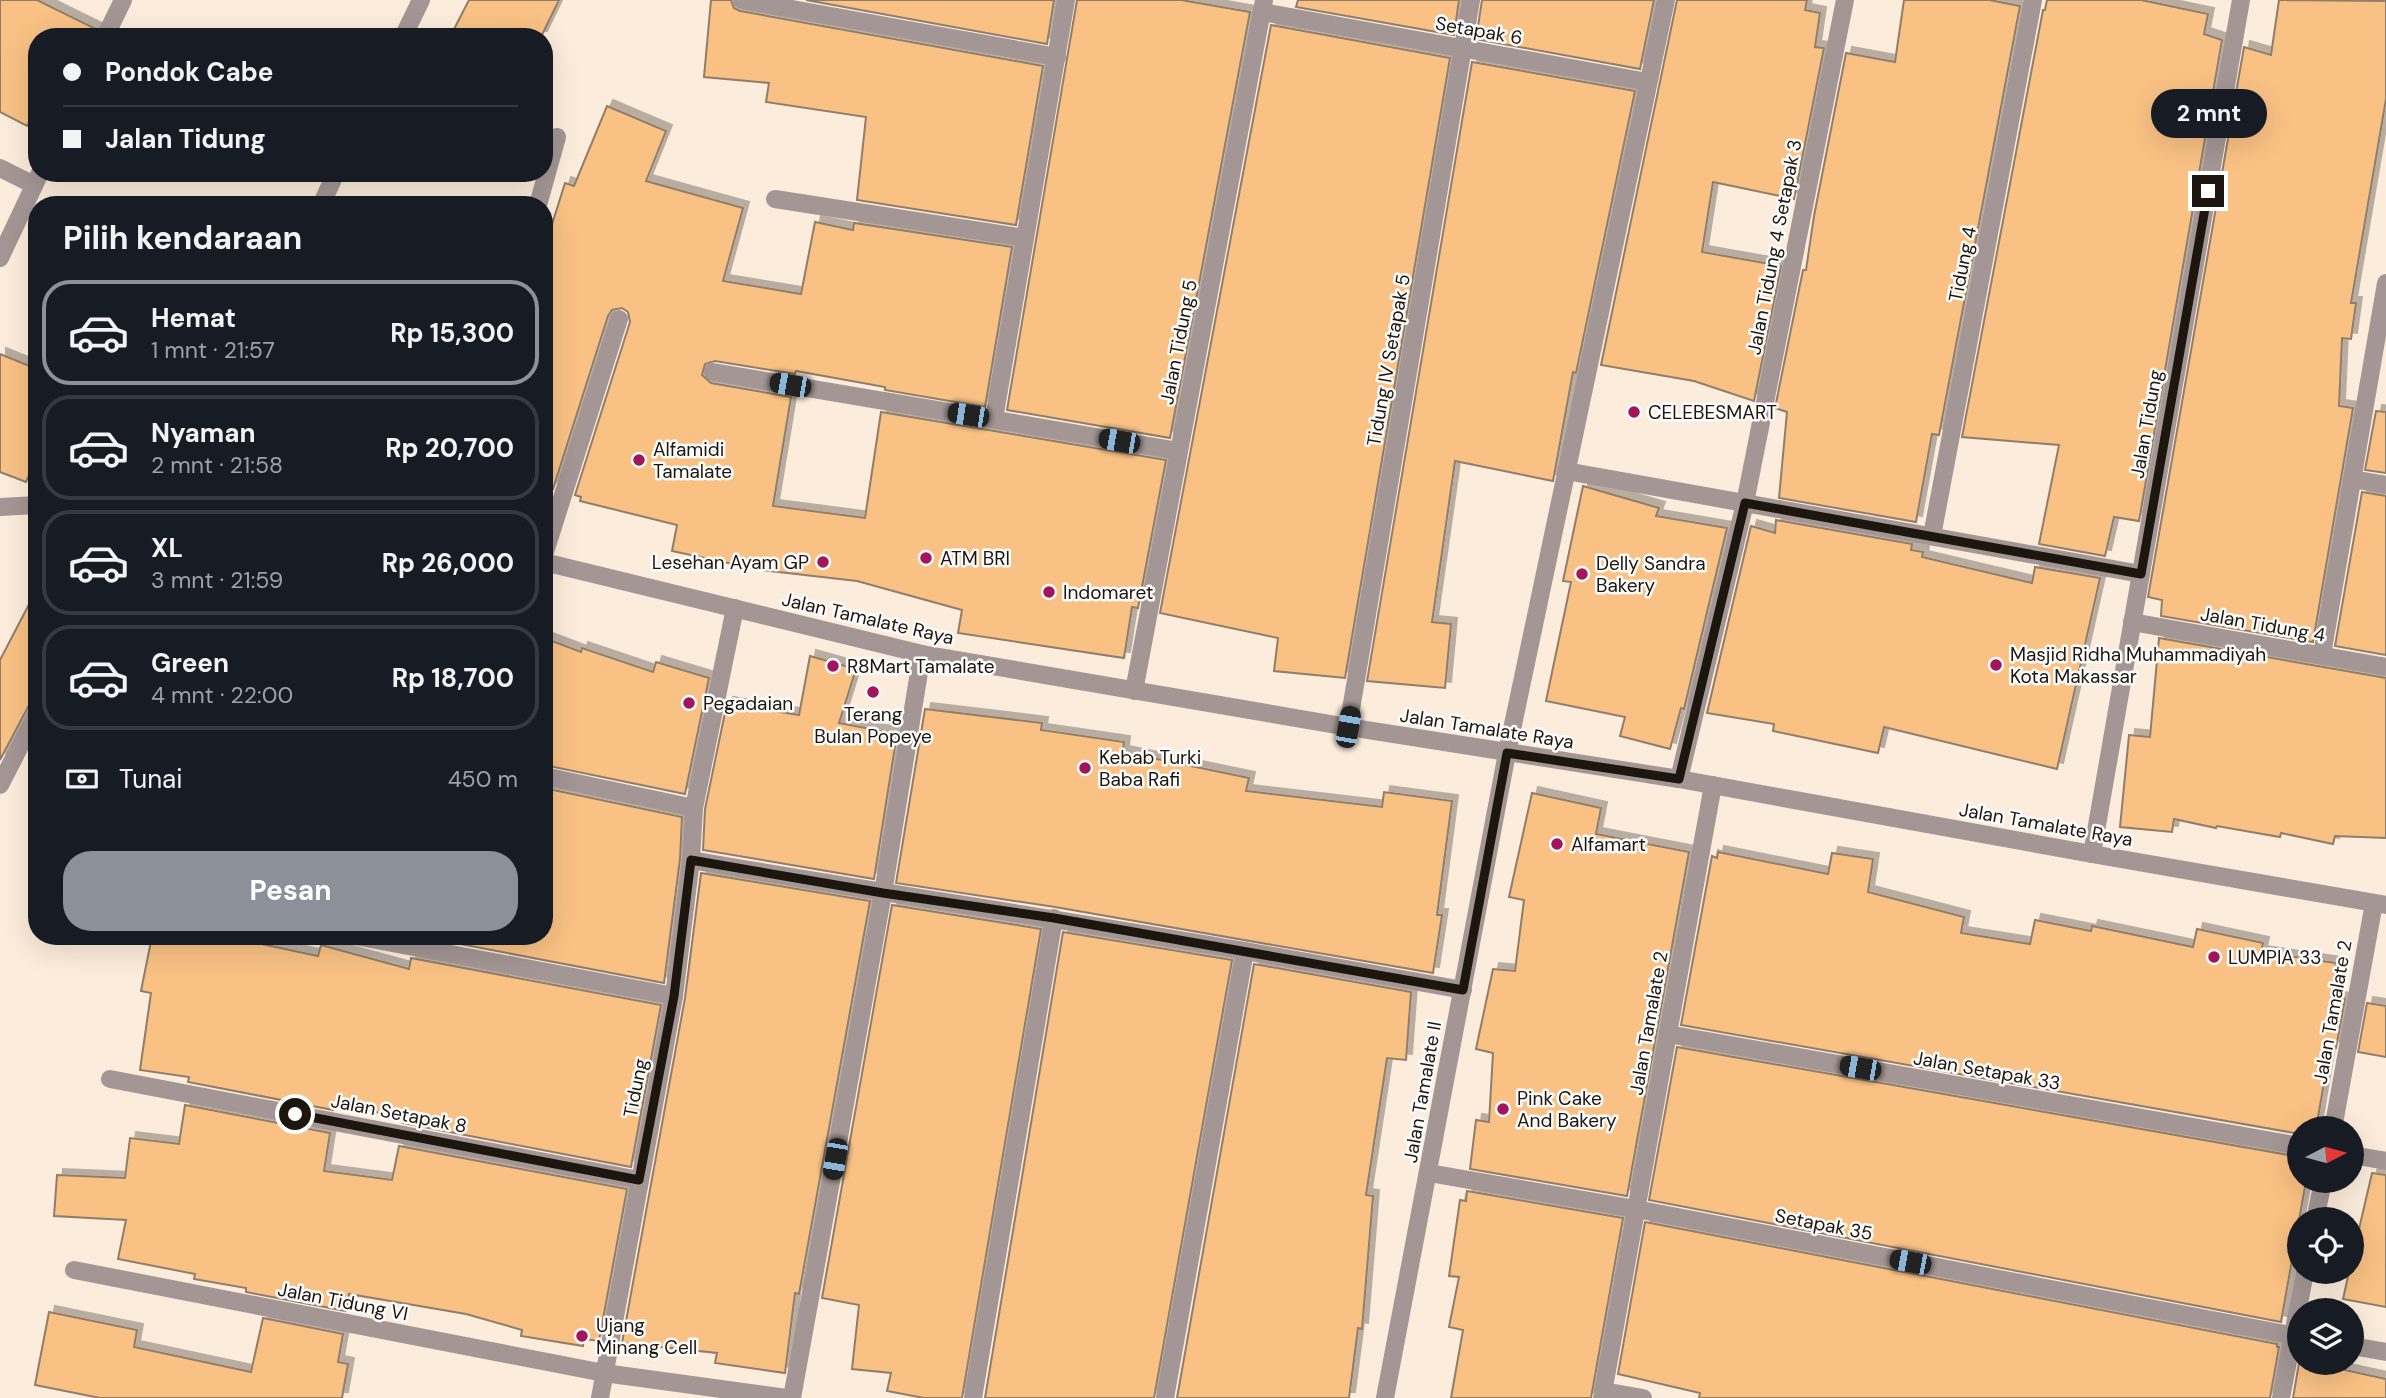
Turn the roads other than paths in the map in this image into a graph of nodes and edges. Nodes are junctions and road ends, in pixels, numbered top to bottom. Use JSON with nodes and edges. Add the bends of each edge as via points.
{"nodes":[{"id":1,"x":123,"y":0,"type":"edge"},
{"id":2,"x":421,"y":0,"type":"edge"},
{"id":3,"x":742,"y":0,"type":"edge"},
{"id":4,"x":1066,"y":0,"type":"edge"},
{"id":5,"x":1471,"y":0,"type":"edge"},
{"id":6,"x":1665,"y":0,"type":"edge"},
{"id":7,"x":1845,"y":0,"type":"edge"},
{"id":8,"x":2033,"y":0,"type":"edge"},
{"id":9,"x":2241,"y":0,"type":"edge"},
{"id":10,"x":1263,"y":6,"type":"edge"},
{"id":11,"x":109,"y":28,"type":"edge"},
{"id":12,"x":407,"y":28,"type":"edge"},
{"id":13,"x":1462,"y":48,"type":"junction"},
{"id":14,"x":1056,"y":57,"type":"junction"},
{"id":15,"x":1648,"y":82,"type":"junction"},
{"id":16,"x":556,"y":137,"type":"dead end"},
{"id":17,"x":553,"y":148,"type":"edge"},
{"id":18,"x":0,"y":168,"type":"edge"},
{"id":19,"x":28,"y":176,"type":"edge"},
{"id":20,"x":28,"y":198,"type":"edge"},
{"id":21,"x":775,"y":199,"type":"dead end"},
{"id":22,"x":1025,"y":238,"type":"junction"},
{"id":23,"x":0,"y":258,"type":"edge"},
{"id":24,"x":2386,"y":286,"type":"edge"},
{"id":25,"x":619,"y":319,"type":"dead end"},
{"id":26,"x":713,"y":372,"type":"dead end"},
{"id":27,"x":994,"y":419,"type":"junction"},
{"id":28,"x":1179,"y":451,"type":"junction"},
{"id":29,"x":1566,"y":471,"type":"junction"},
{"id":30,"x":2352,"y":479,"type":"junction"},
{"id":31,"x":2386,"y":485,"type":"edge"},
{"id":32,"x":1745,"y":503,"type":"junction"},
{"id":33,"x":28,"y":506,"type":"edge"},
{"id":34,"x":0,"y":508,"type":"edge"},
{"id":35,"x":553,"y":527,"type":"edge"},
{"id":36,"x":1932,"y":536,"type":"junction"},
{"id":37,"x":553,"y":564,"type":"edge"},
{"id":38,"x":2141,"y":574,"type":"junction"},
{"id":39,"x":735,"y":608,"type":"junction"},
{"id":40,"x":2132,"y":622,"type":"junction"},
{"id":41,"x":922,"y":654,"type":"junction"},
{"id":42,"x":2322,"y":655,"type":"junction"},
{"id":43,"x":2386,"y":667,"type":"edge"},
{"id":44,"x":1134,"y":691,"type":"junction"},
{"id":45,"x":1348,"y":727,"type":"junction"},
{"id":46,"x":28,"y":731,"type":"edge"},
{"id":47,"x":1507,"y":753,"type":"junction"},
{"id":48,"x":553,"y":778,"type":"edge"},
{"id":49,"x":1679,"y":779,"type":"junction"},
{"id":50,"x":0,"y":785,"type":"edge"},
{"id":51,"x":1713,"y":785,"type":"junction"},
{"id":52,"x":694,"y":808,"type":"junction"},
{"id":53,"x":2092,"y":854,"type":"junction"},
{"id":54,"x":691,"y":860,"type":"junction"},
{"id":55,"x":883,"y":893,"type":"junction"},
{"id":56,"x":2380,"y":904,"type":"edge"},
{"id":57,"x":1054,"y":918,"type":"junction"},
{"id":58,"x":403,"y":945,"type":"edge"},
{"id":59,"x":1245,"y":951,"type":"junction"},
{"id":60,"x":1463,"y":990,"type":"junction"},
{"id":61,"x":674,"y":996,"type":"junction"},
{"id":62,"x":1668,"y":1034,"type":"junction"},
{"id":63,"x":110,"y":1079,"type":"dead end"},
{"id":64,"x":2336,"y":1116,"type":"edge"},
{"id":65,"x":2287,"y":1144,"type":"edge"},
{"id":66,"x":2364,"y":1157,"type":"edge"},
{"id":67,"x":2386,"y":1161,"type":"edge"},
{"id":68,"x":1429,"y":1173,"type":"junction"},
{"id":69,"x":639,"y":1180,"type":"junction"},
{"id":70,"x":1636,"y":1209,"type":"junction"},
{"id":71,"x":74,"y":1270,"type":"dead end"},
{"id":72,"x":2287,"y":1334,"type":"edge"},
{"id":73,"x":2364,"y":1348,"type":"edge"},
{"id":74,"x":2386,"y":1352,"type":"edge"},
{"id":75,"x":604,"y":1373,"type":"junction"},
{"id":76,"x":2287,"y":1373,"type":"edge"},
{"id":77,"x":1602,"y":1395,"type":"edge"},
{"id":78,"x":600,"y":1398,"type":"edge"},
{"id":79,"x":787,"y":1398,"type":"edge"},
{"id":80,"x":792,"y":1398,"type":"edge"},
{"id":81,"x":973,"y":1398,"type":"edge"},
{"id":82,"x":1165,"y":1398,"type":"edge"},
{"id":83,"x":1385,"y":1398,"type":"edge"},
{"id":84,"x":1643,"y":1398,"type":"edge"},
{"id":85,"x":2281,"y":1398,"type":"edge"}],
"edges":[{"from":1,"to":11,"type":"street"},
{"from":2,"to":12,"type":"street"},
{"from":3,"to":14,"type":"street"},
{"from":4,"to":14,"type":"street"},
{"from":5,"to":13,"type":"street","name":"Tidung IV Setapak 5"},
{"from":6,"to":15,"type":"street","name":"Jalan Tamalate II"},
{"from":7,"to":32,"type":"street","name":"Jalan Tidung 4 Setapak 3"},
{"from":8,"to":36,"type":"street","name":"Tidung 4"},
{"from":9,"to":38,"type":"street","name":"Jalan Tidung"},
{"from":10,"to":13,"type":"street","name":"Setapak 6"},
{"from":10,"to":28,"type":"street","name":"Jalan Tidung 5"},
{"from":13,"to":15,"type":"street","name":"Setapak 6"},
{"from":13,"to":45,"type":"street","name":"Tidung IV Setapak 5"},
{"from":14,"to":22,"type":"street"},
{"from":15,"to":29,"type":"street","name":"Jalan Tamalate II"},
{"from":16,"to":17,"type":"street"},
{"from":18,"to":19,"type":"street"},
{"from":20,"to":23,"type":"street"},
{"from":21,"to":22,"type":"street"},
{"from":22,"to":27,"type":"street"},
{"from":24,"to":30,"type":"street"},
{"from":25,"to":35,"type":"street"},
{"from":26,"to":27,"type":"street"},
{"from":27,"to":28,"type":"street"},
{"from":28,"to":44,"type":"street","name":"Jalan Tidung 5"},
{"from":29,"to":32,"type":"street"},
{"from":29,"to":47,"type":"street","name":"Jalan Tamalate II"},
{"from":30,"to":31,"type":"street"},
{"from":30,"to":42,"type":"street"},
{"from":32,"to":36,"type":"street"},
{"from":32,"to":49,"type":"street"},
{"from":33,"to":34,"type":"street"},
{"from":36,"to":38,"type":"street"},
{"from":37,"to":39,"type":"street","name":"Jalan Tamalate Raya"},
{"from":38,"to":40,"type":"street","name":"Jalan Tidung"},
{"from":39,"to":41,"type":"street","name":"Jalan Tamalate Raya"},
{"from":39,"to":52,"type":"street","name":"Tidung"},
{"from":40,"to":42,"type":"street","name":"Jalan Tidung 4"},
{"from":40,"to":53,"type":"street","name":"Jalan Tidung"},
{"from":41,"to":44,"type":"street","name":"Jalan Tamalate Raya"},
{"from":41,"to":55,"type":"street"},
{"from":42,"to":43,"type":"street","name":"Jalan Tidung 4"},
{"from":44,"to":45,"type":"street","name":"Jalan Tamalate Raya"},
{"from":45,"to":47,"type":"street","name":"Jalan Tamalate Raya"},
{"from":46,"to":50,"type":"street"},
{"from":47,"to":49,"type":"street","name":"Jalan Tamalate Raya"},
{"from":47,"to":60,"type":"street","name":"Jalan Tamalate II"},
{"from":48,"to":52,"type":"street"},
{"from":49,"to":51,"type":"street","name":"Jalan Tamalate Raya"},
{"from":51,"to":53,"type":"street","name":"Jalan Tamalate Raya"},
{"from":51,"to":62,"type":"street","name":"Jalan Tamalate 2"},
{"from":52,"to":54,"type":"street","name":"Tidung"},
{"from":53,"to":56,"type":"street","name":"Jalan Tamalate Raya"},
{"from":54,"to":55,"type":"street"},
{"from":54,"to":61,"type":"street","name":"Tidung"},
{"from":55,"to":57,"type":"street"},
{"from":55,"to":80,"type":"street"},
{"from":56,"to":64,"type":"street","name":"Jalan Tamalate 2"},
{"from":57,"to":59,"type":"street"},
{"from":57,"to":81,"type":"street"},
{"from":58,"to":61,"type":"street"},
{"from":59,"to":60,"type":"street"},
{"from":59,"to":82,"type":"street"},
{"from":60,"to":68,"type":"street","name":"Jalan Tamalate II"},
{"from":61,"to":69,"type":"street","name":"Tidung"},
{"from":62,"to":65,"type":"street","name":"Jalan Setapak 33"},
{"from":62,"to":70,"type":"street","name":"Jalan Tamalate 2"},
{"from":63,"to":69,"type":"street","name":"Jalan Setapak 8"},
{"from":66,"to":67,"type":"street"},
{"from":68,"to":70,"type":"street","name":"Setapak 35"},
{"from":68,"to":83,"type":"street","name":"Jalan Tamalate II"},
{"from":69,"to":75,"type":"street","name":"Tidung"},
{"from":70,"to":72,"type":"street","name":"Setapak 35"},
{"from":70,"to":77,"type":"street","name":"Jalan Tamalate 2"},
{"from":71,"to":75,"type":"street","name":"Jalan Tidung VI"},
{"from":73,"to":74,"type":"street"},
{"from":75,"to":78,"type":"street","name":"Tidung"},
{"from":75,"to":79,"type":"street","name":"Jalan Tidung VI"},
{"from":76,"to":85,"type":"street"},
{"from":77,"to":84,"type":"street"}]}
